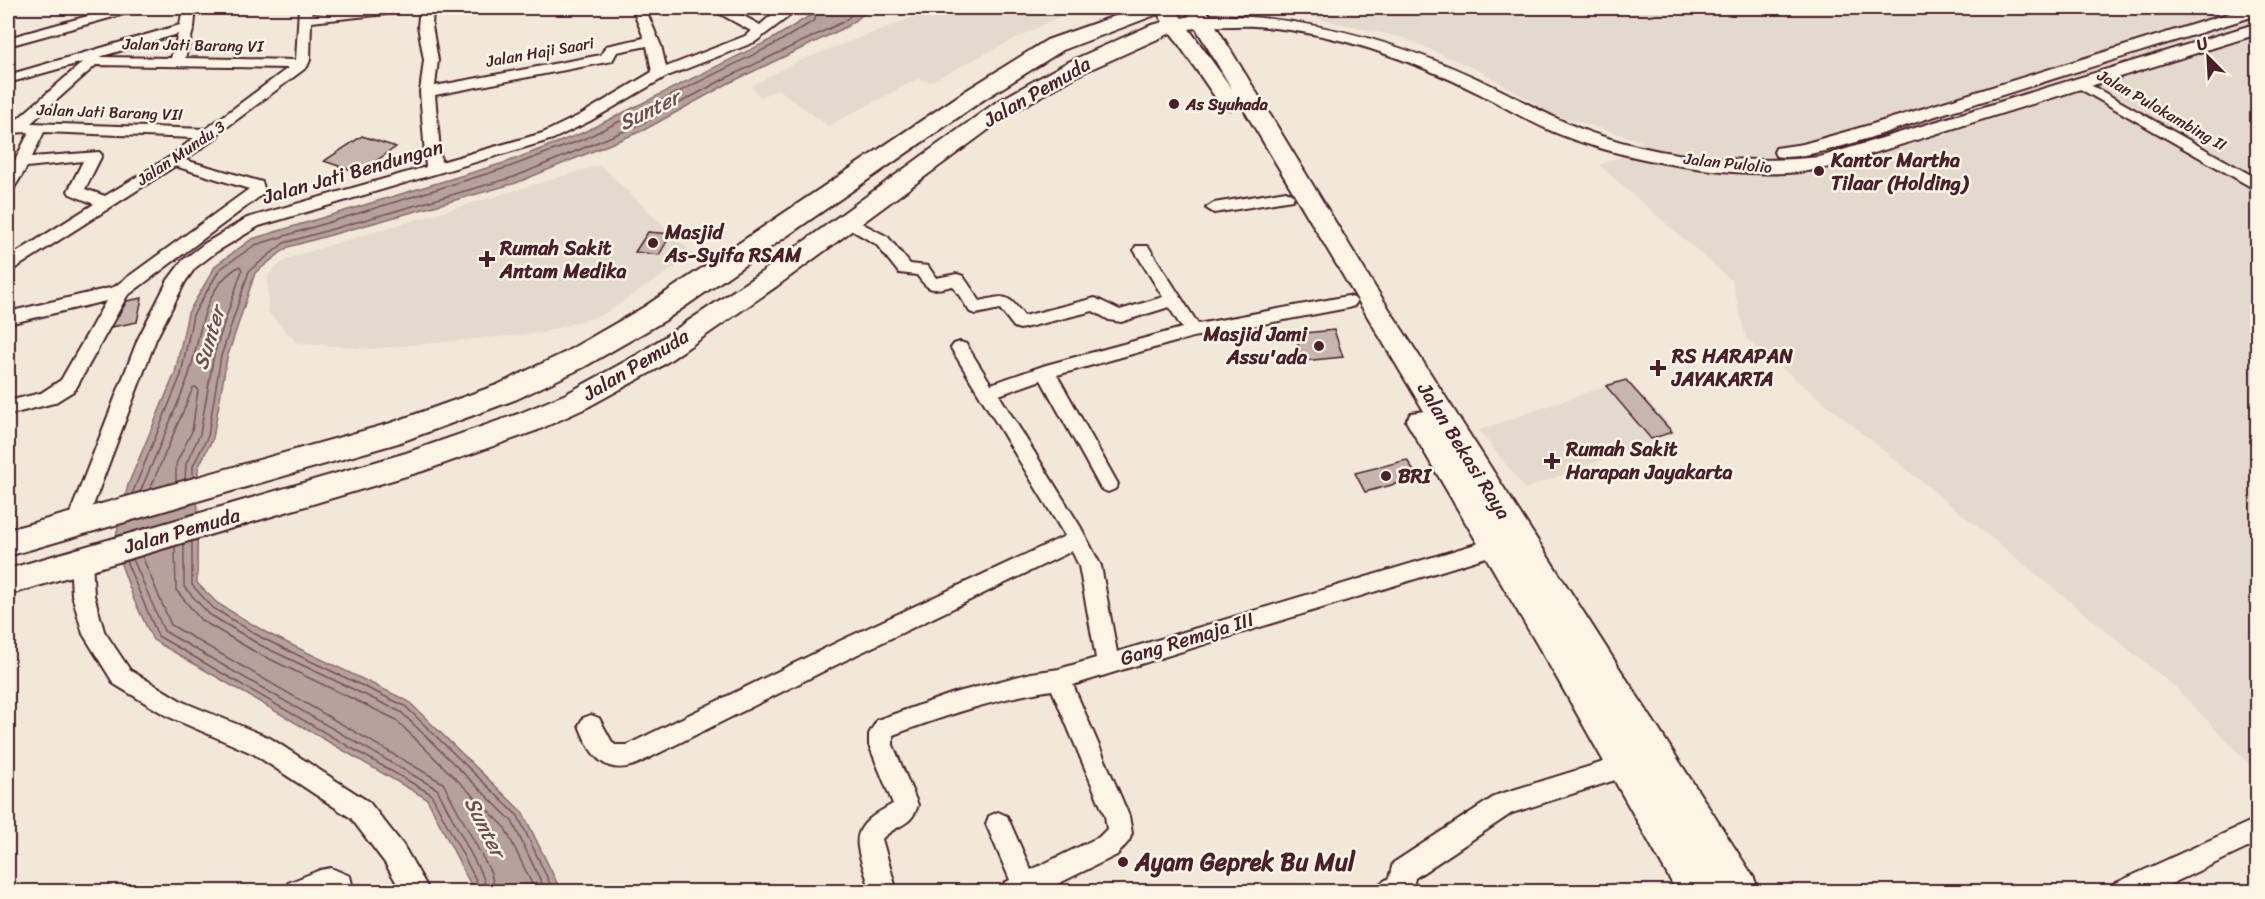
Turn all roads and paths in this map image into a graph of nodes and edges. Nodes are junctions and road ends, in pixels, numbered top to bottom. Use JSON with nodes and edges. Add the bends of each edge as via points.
{"nodes":[{"id":1,"x":130,"y":8,"type":"edge"},
{"id":2,"x":189,"y":8,"type":"edge"},
{"id":3,"x":405,"y":8,"type":"edge"},
{"id":4,"x":426,"y":8,"type":"edge"},
{"id":5,"x":638,"y":8,"type":"edge"},
{"id":6,"x":720,"y":8,"type":"edge"},
{"id":7,"x":786,"y":8,"type":"edge"},
{"id":8,"x":1105,"y":8,"type":"edge"},
{"id":9,"x":1156,"y":8,"type":"edge"},
{"id":10,"x":1258,"y":8,"type":"edge"},
{"id":11,"x":2258,"y":9,"type":"edge"},
{"id":12,"x":304,"y":13,"type":"edge"},
{"id":13,"x":1198,"y":14,"type":"edge"},
{"id":14,"x":1169,"y":16,"type":"edge"},
{"id":15,"x":1296,"y":18,"type":"junction"},
{"id":16,"x":186,"y":27,"type":"junction"},
{"id":17,"x":2258,"y":28,"type":"edge"},
{"id":18,"x":762,"y":32,"type":"junction"},
{"id":19,"x":652,"y":41,"type":"junction"},
{"id":20,"x":8,"y":42,"type":"edge"},
{"id":21,"x":1055,"y":45,"type":"junction"},
{"id":22,"x":1175,"y":50,"type":"junction"},
{"id":23,"x":92,"y":58,"type":"junction"},
{"id":24,"x":176,"y":63,"type":"junction"},
{"id":25,"x":302,"y":64,"type":"junction"},
{"id":26,"x":660,"y":74,"type":"junction"},
{"id":27,"x":8,"y":79,"type":"edge"},
{"id":28,"x":1481,"y":80,"type":"junction"},
{"id":29,"x":1049,"y":81,"type":"junction"},
{"id":30,"x":2080,"y":83,"type":"junction"},
{"id":31,"x":427,"y":92,"type":"junction"},
{"id":32,"x":1931,"y":112,"type":"junction"},
{"id":33,"x":1950,"y":124,"type":"junction"},
{"id":34,"x":13,"y":128,"type":"edge"},
{"id":35,"x":39,"y":128,"type":"junction"},
{"id":36,"x":1880,"y":128,"type":"junction"},
{"id":37,"x":212,"y":134,"type":"junction"},
{"id":38,"x":1898,"y":141,"type":"junction"},
{"id":39,"x":1268,"y":147,"type":"junction"},
{"id":40,"x":173,"y":161,"type":"junction"},
{"id":41,"x":21,"y":163,"type":"junction"},
{"id":42,"x":434,"y":170,"type":"junction"},
{"id":43,"x":8,"y":185,"type":"edge"},
{"id":44,"x":2258,"y":186,"type":"edge"},
{"id":45,"x":1286,"y":196,"type":"junction"},
{"id":46,"x":105,"y":202,"type":"junction"},
{"id":47,"x":1214,"y":208,"type":"dead end"},
{"id":48,"x":850,"y":222,"type":"junction"},
{"id":49,"x":1142,"y":250,"type":"dead end"},
{"id":50,"x":9,"y":262,"type":"edge"},
{"id":51,"x":120,"y":292,"type":"junction"},
{"id":52,"x":1174,"y":299,"type":"junction"},
{"id":53,"x":1348,"y":302,"type":"junction"},
{"id":54,"x":8,"y":318,"type":"edge"},
{"id":55,"x":1193,"y":331,"type":"junction"},
{"id":56,"x":960,"y":348,"type":"dead end"},
{"id":57,"x":1046,"y":372,"type":"junction"},
{"id":58,"x":987,"y":392,"type":"junction"},
{"id":59,"x":8,"y":408,"type":"edge"},
{"id":60,"x":1108,"y":484,"type":"dead end"},
{"id":61,"x":88,"y":520,"type":"junction"},
{"id":62,"x":1076,"y":540,"type":"junction"},
{"id":63,"x":8,"y":543,"type":"edge"},
{"id":64,"x":1496,"y":546,"type":"junction"},
{"id":65,"x":89,"y":558,"type":"junction"},
{"id":66,"x":8,"y":582,"type":"edge"},
{"id":67,"x":1108,"y":664,"type":"junction"},
{"id":68,"x":1059,"y":679,"type":"junction"},
{"id":69,"x":591,"y":725,"type":"dead end"},
{"id":70,"x":1626,"y":766,"type":"junction"},
{"id":71,"x":998,"y":824,"type":"dead end"},
{"id":72,"x":2258,"y":830,"type":"edge"},
{"id":73,"x":1019,"y":889,"type":"edge"},
{"id":74,"x":297,"y":891,"type":"edge"},
{"id":75,"x":341,"y":891,"type":"edge"},
{"id":76,"x":417,"y":891,"type":"edge"},
{"id":77,"x":884,"y":891,"type":"edge"},
{"id":78,"x":1390,"y":891,"type":"edge"},
{"id":79,"x":1699,"y":891,"type":"edge"},
{"id":80,"x":1740,"y":891,"type":"edge"},
{"id":81,"x":2125,"y":891,"type":"edge"}],
"edges":[{"from":1,"to":20,"type":"street"},
{"from":2,"to":16,"type":"street"},
{"from":3,"to":12,"type":"street"},
{"from":4,"to":31,"type":"street","via":[[431,60]]},
{"from":5,"to":19,"type":"street"},
{"from":6,"to":18,"type":"street"},
{"from":7,"to":18,"type":"street","name":"Jalan Jati Bendungan"},
{"from":8,"to":21,"type":"main road"},
{"from":9,"to":21,"type":"main road","name":"Jalan Pemuda"},
{"from":10,"to":15,"type":"street","name":"Jalan Pulolio"},
{"from":11,"to":32,"type":"street","name":"Jalan Pulolio"},
{"from":12,"to":25,"type":"street"},
{"from":13,"to":14,"type":"main road","name":"Jalan Pemuda"},
{"from":13,"to":15,"type":"street","name":"Jalan Pulolio","via":[[1226,19]]},
{"from":13,"to":39,"type":"main road","name":"Jalan Bekasi Raya"},
{"from":14,"to":22,"type":"main road","name":"Jalan Bekasi Raya"},
{"from":14,"to":29,"type":"main road","name":"Jalan Pemuda"},
{"from":15,"to":28,"type":"street","name":"Jalan Pulolio"},
{"from":16,"to":23,"type":"street"},
{"from":16,"to":24,"type":"street"},
{"from":17,"to":30,"type":"street","name":"Jalan Pulolio"},
{"from":18,"to":26,"type":"street","name":"Jalan Jati Bendungan"},
{"from":19,"to":26,"type":"street"},
{"from":19,"to":31,"type":"street","name":"Jalan Haji Saari","via":[[610,49],[607,58]]},
{"from":21,"to":61,"type":"main road","name":"Jalan Pemuda","via":[[975,95],[654,314],[574,360],[507,392],[398,432]]},
{"from":22,"to":29,"type":"main road"},
{"from":22,"to":39,"type":"main road","name":"Jalan Bekasi Raya"},
{"from":23,"to":24,"type":"street","name":"Jalan Jati Barang VI"},
{"from":23,"to":27,"type":"street"},
{"from":23,"to":34,"type":"street"},
{"from":24,"to":25,"type":"street","name":"Jalan Jati Barang VI"},
{"from":25,"to":37,"type":"street","name":"Jalan Mundu 3"},
{"from":26,"to":42,"type":"street","name":"Jalan Jati Bendungan","via":[[548,136]]},
{"from":28,"to":36,"type":"street","name":"Jalan Pulolio","via":[[1605,126],[1652,140],[1728,154],[1804,150]]},
{"from":28,"to":38,"type":"street","name":"Jalan Pulolio","via":[[1545,121],[1607,145],[1719,165],[1787,168],[1822,163]]},
{"from":29,"to":48,"type":"main road","name":"Jalan Pemuda","via":[[989,117]]},
{"from":30,"to":33,"type":"street","name":"Jalan Pulolio"},
{"from":30,"to":44,"type":"street","name":"Jalan Pulokambing II"},
{"from":31,"to":42,"type":"street"},
{"from":32,"to":33,"type":"street"},
{"from":32,"to":36,"type":"street","name":"Jalan Pulolio"},
{"from":33,"to":38,"type":"street","name":"Jalan Pulolio"},
{"from":34,"to":35,"type":"street","name":"Jalan Jati Barang VII"},
{"from":35,"to":37,"type":"street","name":"Jalan Jati Barang VII"},
{"from":35,"to":41,"type":"street"},
{"from":36,"to":38,"type":"street"},
{"from":37,"to":40,"type":"street","name":"Jalan Mundu 3"},
{"from":39,"to":45,"type":"main road","name":"Jalan Bekasi Raya"},
{"from":39,"to":80,"type":"main road","name":"Jalan Bekasi Raya"},
{"from":40,"to":46,"type":"street","name":"Jalan Mundu 3"},
{"from":40,"to":51,"type":"street","via":[[256,185],[257,191]]},
{"from":41,"to":43,"type":"street"},
{"from":41,"to":46,"type":"street","via":[[94,155],[76,190]]},
{"from":42,"to":61,"type":"street","name":"Jalan Jati Bendungan","via":[[253,222],[189,264],[147,339]]},
{"from":45,"to":47,"type":"street"},
{"from":45,"to":53,"type":"main road","name":"Jalan Bekasi Raya"},
{"from":46,"to":50,"type":"street","name":"Jalan Mundu 3"},
{"from":48,"to":52,"type":"street","via":[[884,239],[905,269],[922,270],[934,284],[957,280],[976,308],[1005,302],[1020,323],[1095,304],[1121,316]]},
{"from":48,"to":65,"type":"main road","name":"Jalan Pemuda","via":[[647,362],[576,401],[412,463]]},
{"from":49,"to":52,"type":"street"},
{"from":51,"to":54,"type":"street"},
{"from":51,"to":59,"type":"street","via":[[74,379],[47,398]]},
{"from":52,"to":55,"type":"street"},
{"from":53,"to":55,"type":"street"},
{"from":53,"to":64,"type":"main road","name":"Jalan Bekasi Raya"},
{"from":55,"to":57,"type":"street"},
{"from":56,"to":58,"type":"street"},
{"from":57,"to":58,"type":"street"},
{"from":57,"to":60,"type":"street"},
{"from":58,"to":62,"type":"street"},
{"from":61,"to":63,"type":"main road","name":"Jalan Pemuda"},
{"from":62,"to":67,"type":"street","via":[[1090,566]]},
{"from":62,"to":69,"type":"street","via":[[629,756],[605,753]]},
{"from":64,"to":67,"type":"street","name":"Gang Remaja III"},
{"from":64,"to":70,"type":"main road","name":"Jalan Bekasi Raya"},
{"from":65,"to":66,"type":"main road","name":"Jalan Pemuda"},
{"from":65,"to":76,"type":"street","via":[[83,595],[94,634],[122,677],[176,709],[262,746],[360,810]]},
{"from":67,"to":68,"type":"street","name":"Gang Remaja III"},
{"from":68,"to":73,"type":"street","via":[[1117,816],[1120,833],[1108,846]]},
{"from":68,"to":77,"type":"street","name":"Gang Remaja III","via":[[954,703],[889,725],[880,734],[906,805],[904,811],[880,824],[870,835]]},
{"from":70,"to":78,"type":"street","via":[[1495,809],[1402,872],[1402,885]]},
{"from":70,"to":79,"type":"main road","name":"Jalan Bekasi Raya"},
{"from":71,"to":73,"type":"street"},
{"from":72,"to":81,"type":"street"},
{"from":74,"to":75,"type":"street","via":[[329,879],[337,881]]}]}
